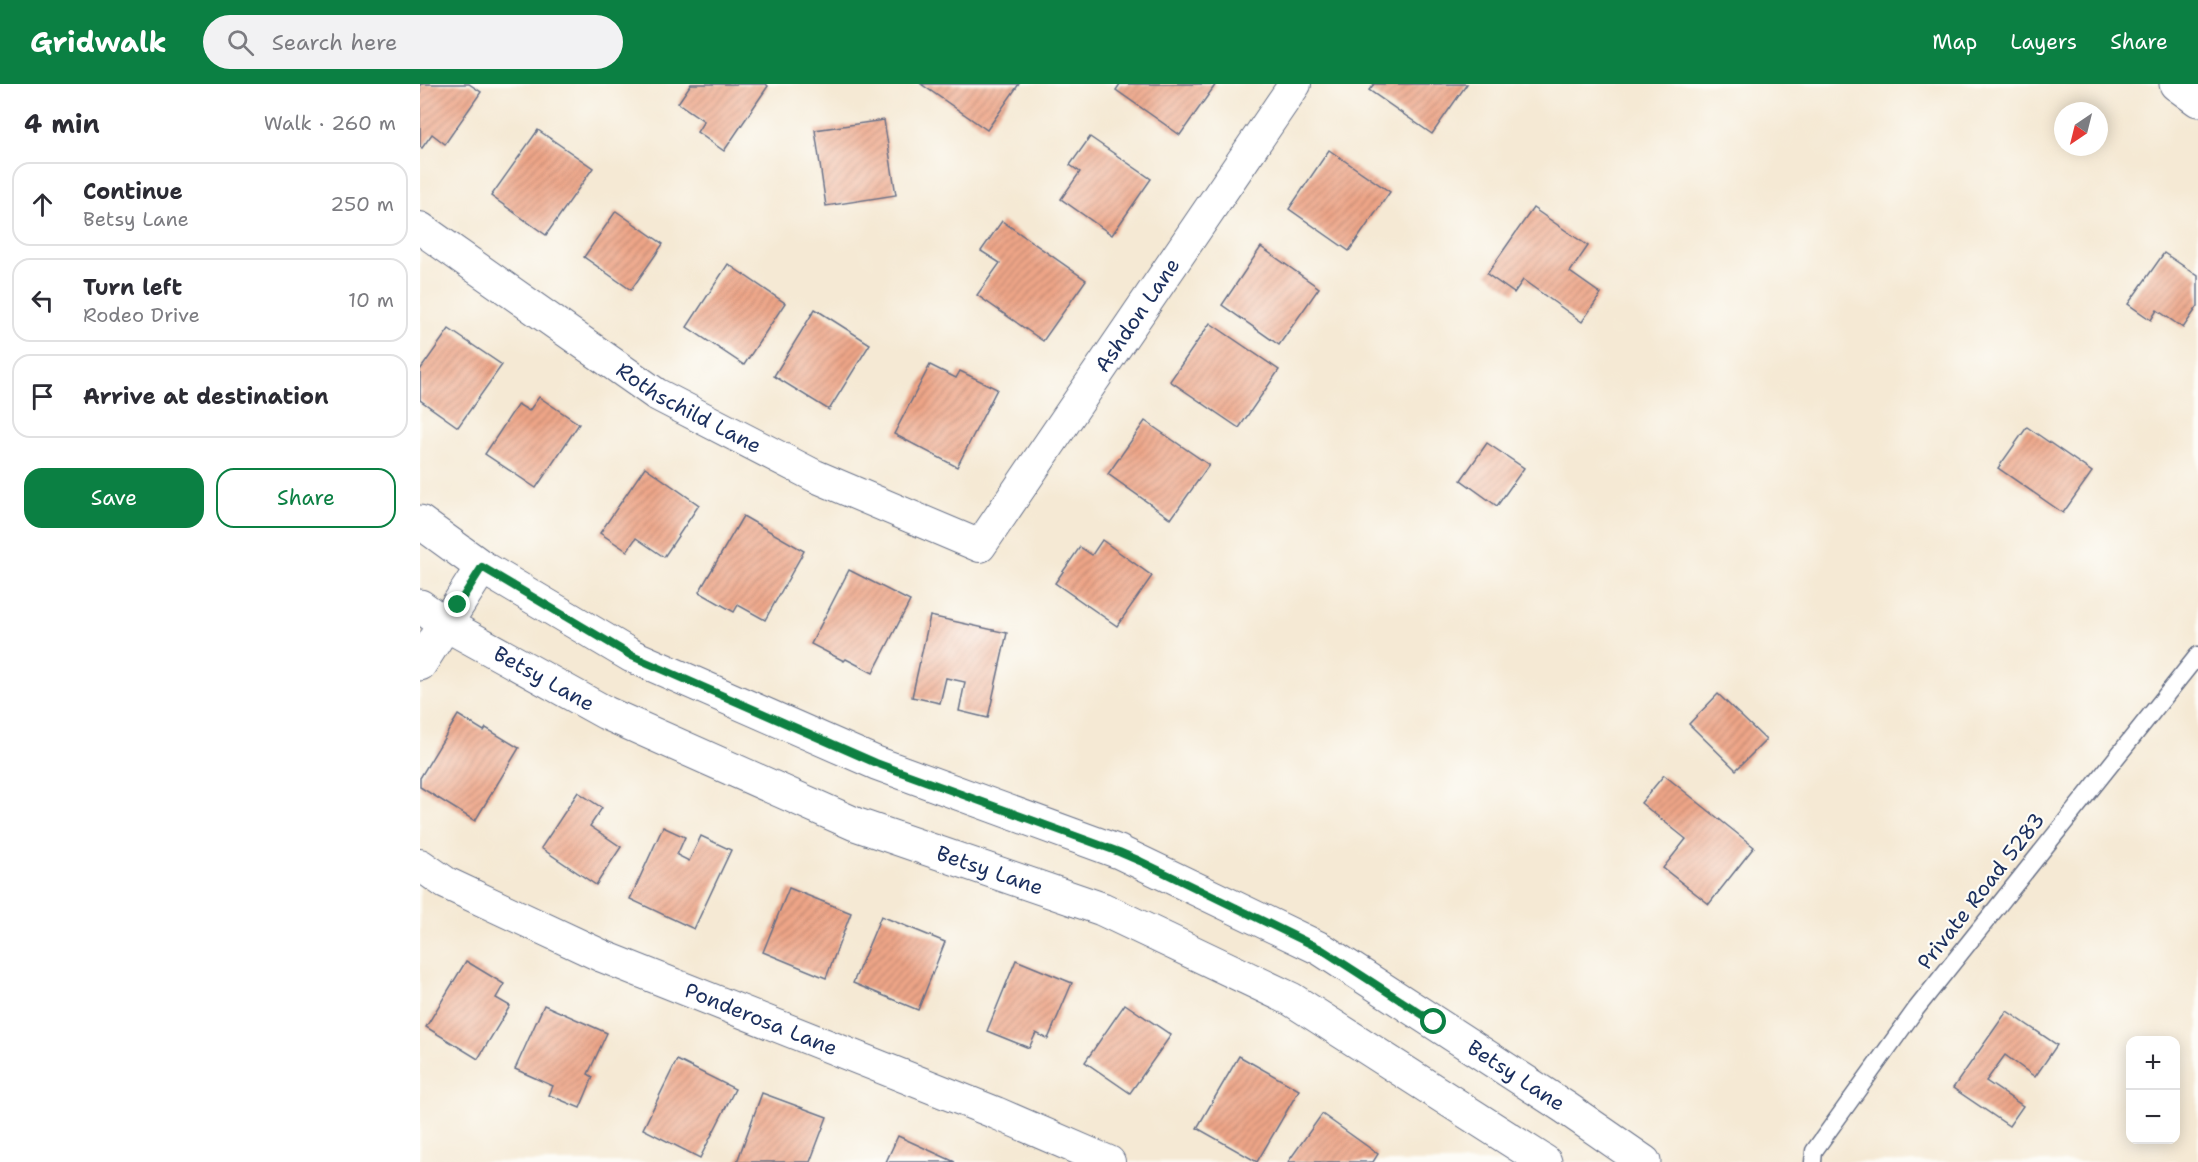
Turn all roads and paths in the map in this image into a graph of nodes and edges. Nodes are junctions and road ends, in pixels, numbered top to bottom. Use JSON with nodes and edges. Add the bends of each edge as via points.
{"nodes":[{"id":1,"x":1295,"y":84,"type":"edge"},
{"id":2,"x":2176,"y":84,"type":"edge"},
{"id":3,"x":2198,"y":100,"type":"edge"},
{"id":4,"x":420,"y":228,"type":"edge"},
{"id":5,"x":420,"y":522,"type":"edge"},
{"id":6,"x":980,"y":546,"type":"joint"},
{"id":7,"x":482,"y":567,"type":"junction"},
{"id":8,"x":433,"y":615,"type":"edge"},
{"id":9,"x":2198,"y":655,"type":"edge"},
{"id":10,"x":420,"y":664,"type":"edge"},
{"id":11,"x":420,"y":865,"type":"edge"},
{"id":12,"x":1109,"y":1162,"type":"edge"},
{"id":13,"x":1545,"y":1162,"type":"edge"},
{"id":14,"x":1644,"y":1162,"type":"edge"},
{"id":15,"x":1813,"y":1162,"type":"edge"}],
"edges":[{"from":1,"to":6,"type":"street","name":"Ashdon Lane"},
{"from":2,"to":3,"type":"main road"},
{"from":4,"to":6,"type":"street","name":"Rothschild Lane","via":[[656,394],[815,476]]},
{"from":5,"to":7,"type":"main road","name":"Betsy Lane"},
{"from":7,"to":8,"type":"main road"},
{"from":7,"to":14,"type":"main road","name":"Betsy Lane","via":[[632,656],[876,763],[1119,852],[1321,949]]},
{"from":8,"to":10,"type":"main road"},
{"from":8,"to":13,"type":"main road","name":"Betsy Lane","via":[[606,713],[855,824],[1102,909],[1291,999]]},
{"from":9,"to":15,"type":"lane","name":"Private Road 5283","via":[[1916,1009],[1814,1151]]},
{"from":11,"to":12,"type":"street","name":"Ponderosa Lane","via":[[446,883],[602,956]]}]}
